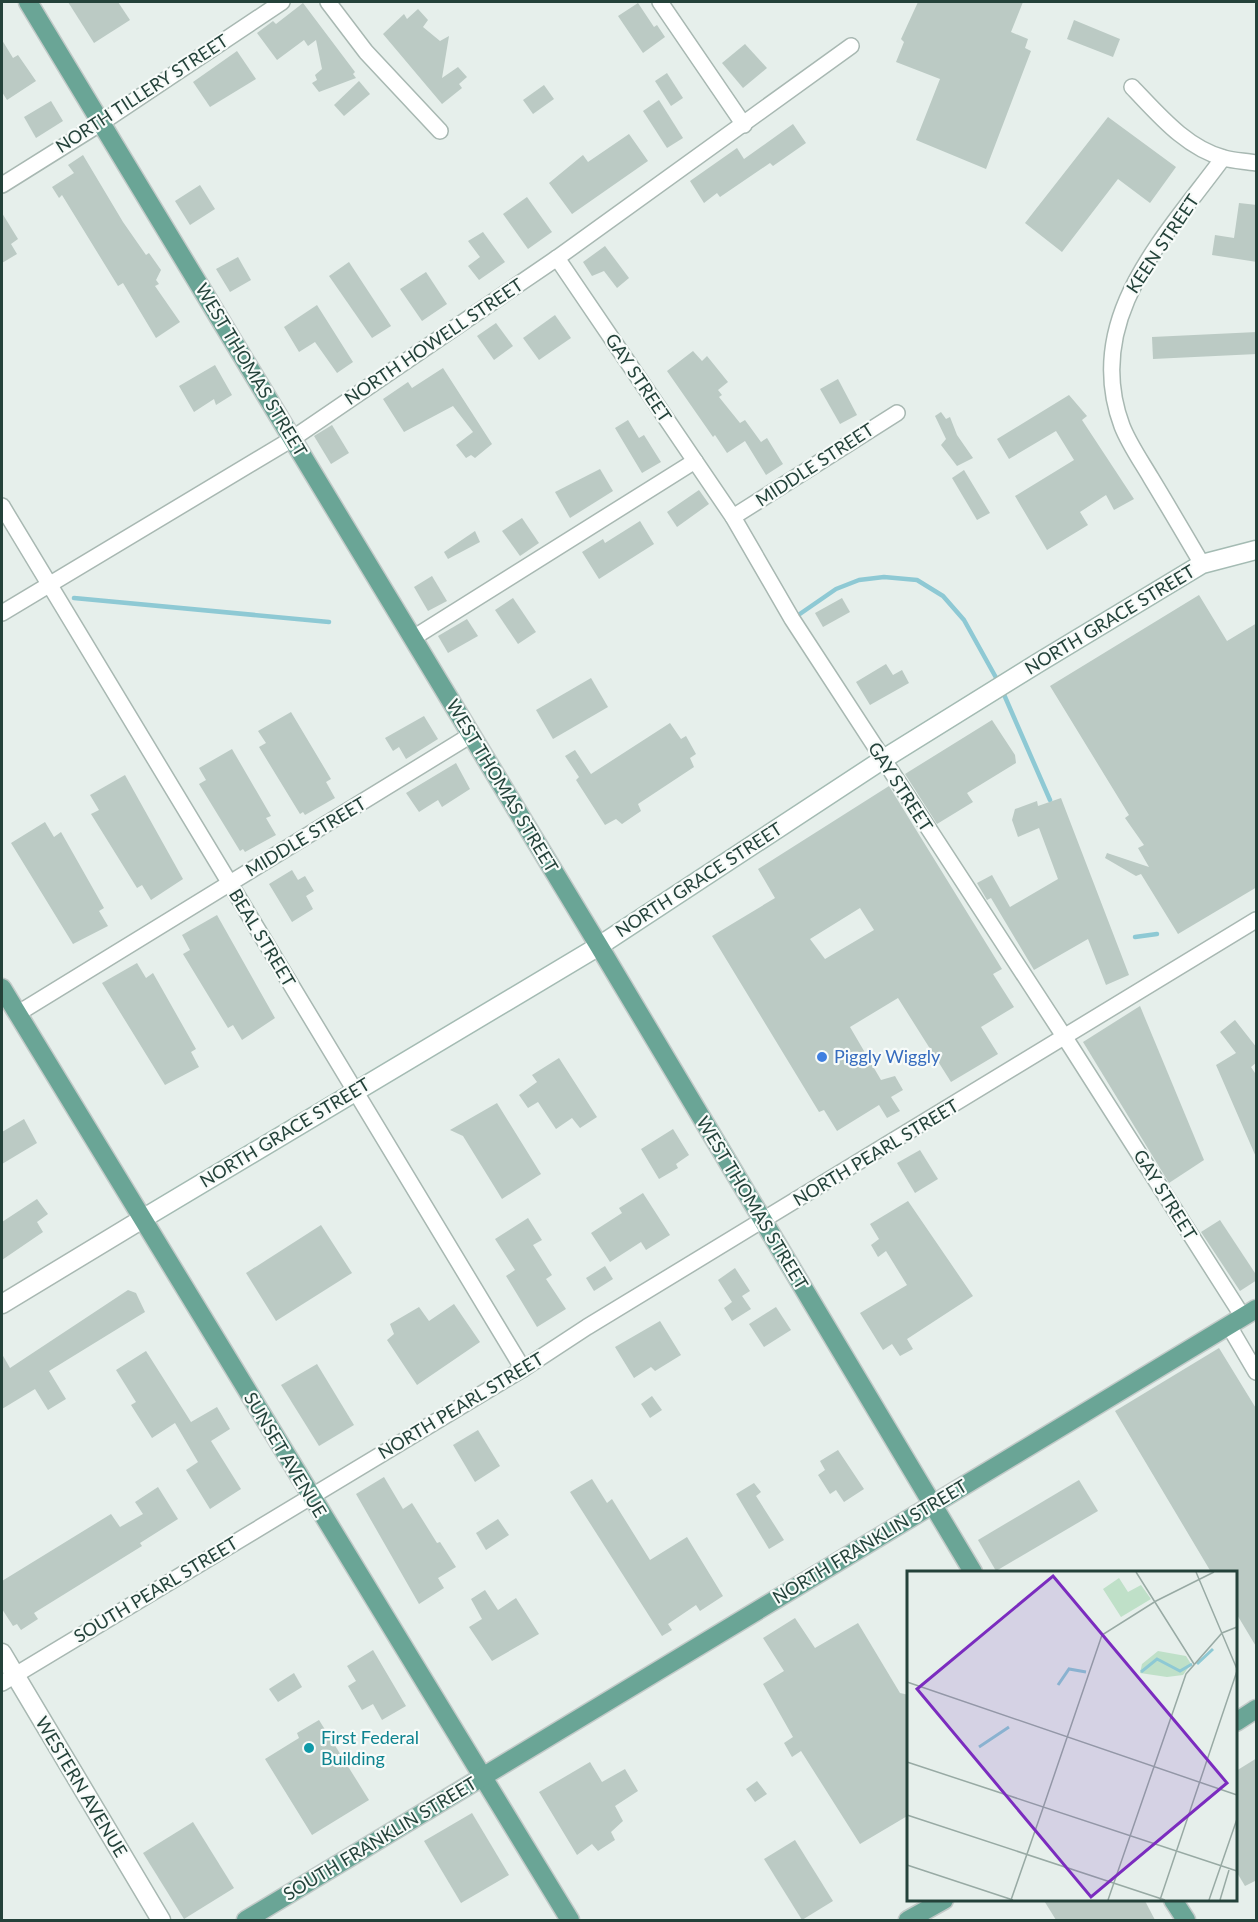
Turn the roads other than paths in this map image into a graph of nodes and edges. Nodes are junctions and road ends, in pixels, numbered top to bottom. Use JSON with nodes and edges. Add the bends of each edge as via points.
{"nodes":[{"id":1,"x":28,"y":2,"type":"edge"},
{"id":2,"x":282,"y":2,"type":"edge"},
{"id":3,"x":328,"y":2,"type":"edge"},
{"id":4,"x":660,"y":2,"type":"edge"},
{"id":5,"x":851,"y":46,"type":"dead end"},
{"id":6,"x":1132,"y":87,"type":"dead end"},
{"id":7,"x":101,"y":123,"type":"junction"},
{"id":8,"x":744,"y":125,"type":"junction"},
{"id":9,"x":440,"y":131,"type":"dead end"},
{"id":10,"x":1223,"y":158,"type":"junction"},
{"id":11,"x":1257,"y":163,"type":"edge"},
{"id":12,"x":2,"y":185,"type":"edge"},
{"id":13,"x":557,"y":258,"type":"junction"},
{"id":14,"x":897,"y":413,"type":"dead end"},
{"id":15,"x":292,"y":439,"type":"junction"},
{"id":16,"x":695,"y":461,"type":"junction"},
{"id":17,"x":2,"y":506,"type":"edge"},
{"id":18,"x":733,"y":517,"type":"junction"},
{"id":19,"x":1257,"y":549,"type":"edge"},
{"id":20,"x":1202,"y":564,"type":"junction"},
{"id":21,"x":48,"y":585,"type":"junction"},
{"id":22,"x":2,"y":613,"type":"edge"},
{"id":23,"x":413,"y":638,"type":"junction"},
{"id":24,"x":471,"y":735,"type":"junction"},
{"id":25,"x":882,"y":760,"type":"junction"},
{"id":26,"x":229,"y":884,"type":"junction"},
{"id":27,"x":1257,"y":920,"type":"edge"},
{"id":28,"x":599,"y":946,"type":"junction"},
{"id":29,"x":2,"y":988,"type":"edge"},
{"id":30,"x":17,"y":1014,"type":"junction"},
{"id":31,"x":1065,"y":1039,"type":"junction"},
{"id":32,"x":355,"y":1091,"type":"junction"},
{"id":33,"x":144,"y":1218,"type":"junction"},
{"id":34,"x":762,"y":1221,"type":"junction"},
{"id":35,"x":2,"y":1304,"type":"edge"},
{"id":36,"x":1243,"y":1317,"type":"edge"},
{"id":37,"x":523,"y":1369,"type":"junction"},
{"id":38,"x":1257,"y":1372,"type":"edge"},
{"id":39,"x":310,"y":1497,"type":"junction"},
{"id":40,"x":932,"y":1504,"type":"junction"},
{"id":41,"x":972,"y":1571,"type":"edge"},
{"id":42,"x":2,"y":1653,"type":"edge"},
{"id":43,"x":8,"y":1679,"type":"edge"},
{"id":44,"x":1257,"y":1709,"type":"edge"},
{"id":45,"x":1237,"y":1721,"type":"edge"},
{"id":46,"x":484,"y":1777,"type":"junction"},
{"id":47,"x":941,"y":1901,"type":"edge"},
{"id":48,"x":1174,"y":1901,"type":"edge"},
{"id":49,"x":161,"y":1920,"type":"edge"},
{"id":50,"x":246,"y":1920,"type":"edge"},
{"id":51,"x":570,"y":1920,"type":"edge"},
{"id":52,"x":908,"y":1920,"type":"edge"},
{"id":53,"x":1186,"y":1920,"type":"edge"}],
"edges":[{"from":1,"to":7,"type":"main road","name":"WEST THOMAS STREET"},
{"from":2,"to":7,"type":"street","name":"NORTH TILLERY STREET"},
{"from":3,"to":9,"type":"street","via":[[366,52]]},
{"from":4,"to":8,"type":"street"},
{"from":5,"to":8,"type":"street","name":"NORTH HOWELL STREET"},
{"from":6,"to":10,"type":"street","via":[[1174,130]]},
{"from":7,"to":12,"type":"street","name":"NORTH TILLERY STREET"},
{"from":7,"to":15,"type":"main road","name":"WEST THOMAS STREET"},
{"from":8,"to":13,"type":"street","name":"NORTH HOWELL STREET"},
{"from":10,"to":11,"type":"street"},
{"from":10,"to":20,"type":"street","name":"KEEN STREET","via":[[1138,275],[1117,322],[1112,352],[1122,426]]},
{"from":13,"to":15,"type":"street","name":"NORTH HOWELL STREET"},
{"from":13,"to":16,"type":"street","name":"GAY STREET"},
{"from":14,"to":18,"type":"street","name":"MIDDLE STREET"},
{"from":15,"to":21,"type":"street","name":"NORTH HOWELL STREET"},
{"from":15,"to":23,"type":"main road","name":"WEST THOMAS STREET"},
{"from":16,"to":18,"type":"street","name":"GAY STREET"},
{"from":16,"to":23,"type":"street"},
{"from":17,"to":21,"type":"street","name":"BEAL STREET"},
{"from":18,"to":25,"type":"street","name":"GAY STREET","via":[[792,619]]},
{"from":19,"to":20,"type":"main road","name":"NORTH GRACE STREET"},
{"from":20,"to":25,"type":"main road","name":"NORTH GRACE STREET"},
{"from":21,"to":22,"type":"street","name":"NORTH HOWELL STREET"},
{"from":21,"to":26,"type":"street","name":"BEAL STREET"},
{"from":23,"to":24,"type":"main road","name":"WEST THOMAS STREET"},
{"from":24,"to":26,"type":"street","name":"MIDDLE STREET"},
{"from":24,"to":28,"type":"main road","name":"WEST THOMAS STREET"},
{"from":25,"to":28,"type":"main road","name":"NORTH GRACE STREET"},
{"from":25,"to":31,"type":"street","name":"GAY STREET"},
{"from":26,"to":30,"type":"street","name":"MIDDLE STREET"},
{"from":26,"to":32,"type":"street","name":"BEAL STREET"},
{"from":27,"to":31,"type":"street","name":"NORTH PEARL STREET"},
{"from":28,"to":32,"type":"main road","name":"NORTH GRACE STREET"},
{"from":28,"to":34,"type":"main road","name":"WEST THOMAS STREET"},
{"from":29,"to":30,"type":"main road","name":"SUNSET AVENUE"},
{"from":30,"to":33,"type":"main road","name":"SUNSET AVENUE"},
{"from":31,"to":34,"type":"street","name":"NORTH PEARL STREET"},
{"from":31,"to":36,"type":"street","name":"GAY STREET"},
{"from":32,"to":33,"type":"main road","name":"NORTH GRACE STREET"},
{"from":32,"to":37,"type":"street","name":"BEAL STREET"},
{"from":33,"to":35,"type":"main road","name":"NORTH GRACE STREET"},
{"from":33,"to":39,"type":"main road","name":"SUNSET AVENUE"},
{"from":34,"to":37,"type":"street","name":"NORTH PEARL STREET"},
{"from":34,"to":40,"type":"main road","name":"WEST THOMAS STREET"},
{"from":36,"to":38,"type":"street","name":"GAY STREET"},
{"from":36,"to":40,"type":"main road","name":"NORTH FRANKLIN STREET"},
{"from":37,"to":39,"type":"street","name":"NORTH PEARL STREET"},
{"from":39,"to":43,"type":"street","name":"SOUTH PEARL STREET"},
{"from":39,"to":46,"type":"main road","name":"SUNSET AVENUE"},
{"from":40,"to":41,"type":"main road","name":"WEST THOMAS STREET"},
{"from":40,"to":46,"type":"main road","name":"NORTH FRANKLIN STREET"},
{"from":42,"to":43,"type":"main road","name":"WESTERN AVENUE"},
{"from":43,"to":49,"type":"main road","name":"WESTERN AVENUE"},
{"from":44,"to":45,"type":"main road"},
{"from":46,"to":50,"type":"main road","name":"SOUTH FRANKLIN STREET"},
{"from":46,"to":51,"type":"main road","name":"SUNSET AVENUE"},
{"from":47,"to":52,"type":"main road"},
{"from":48,"to":53,"type":"main road"}]}
